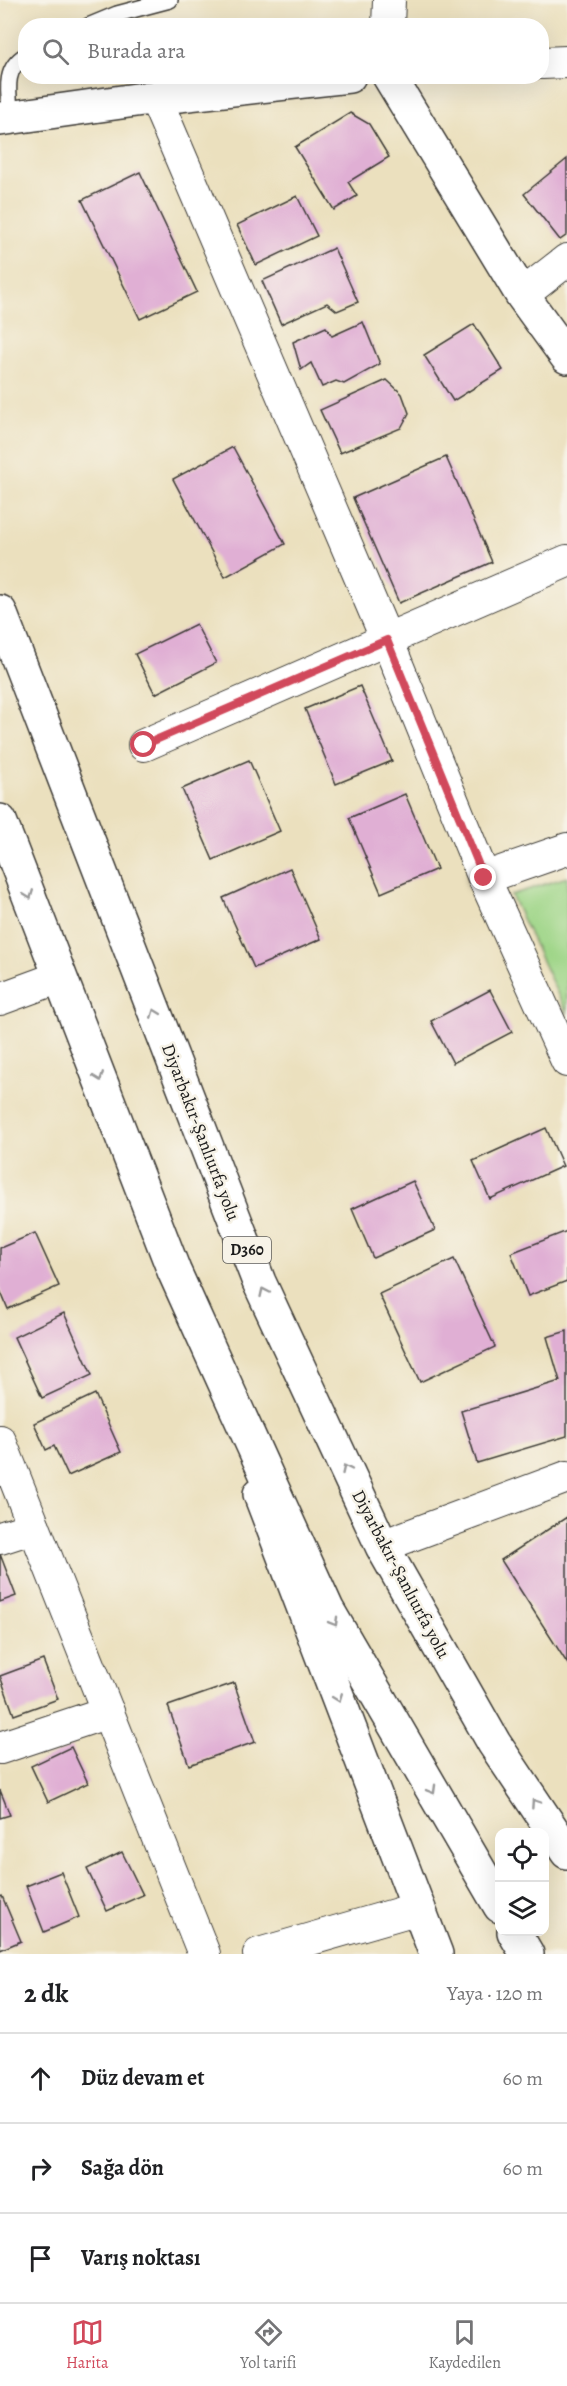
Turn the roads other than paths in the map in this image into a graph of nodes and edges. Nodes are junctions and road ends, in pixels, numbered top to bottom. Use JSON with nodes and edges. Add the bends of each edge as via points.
{"nodes":[{"id":1,"x":170,"y":0,"type":"edge"},
{"id":2,"x":389,"y":0,"type":"edge"},
{"id":3,"x":107,"y":18,"type":"edge"},
{"id":4,"x":388,"y":18,"type":"edge"},
{"id":5,"x":18,"y":61,"type":"edge"},
{"id":6,"x":567,"y":62,"type":"edge"},
{"id":7,"x":549,"y":63,"type":"edge"},
{"id":8,"x":275,"y":84,"type":"edge"},
{"id":9,"x":394,"y":84,"type":"edge"},
{"id":10,"x":155,"y":97,"type":"junction"},
{"id":11,"x":5,"y":118,"type":"edge"},
{"id":12,"x":567,"y":260,"type":"edge"},
{"id":13,"x":522,"y":295,"type":"junction"},
{"id":14,"x":567,"y":357,"type":"edge"},
{"id":15,"x":567,"y":561,"type":"edge"},
{"id":16,"x":0,"y":612,"type":"edge"},
{"id":17,"x":387,"y":640,"type":"junction"},
{"id":18,"x":144,"y":745,"type":"dead end"},
{"id":19,"x":0,"y":821,"type":"edge"},
{"id":20,"x":567,"y":849,"type":"edge"},
{"id":21,"x":484,"y":878,"type":"junction"},
{"id":22,"x":60,"y":977,"type":"junction"},
{"id":23,"x":0,"y":999,"type":"edge"},
{"id":24,"x":567,"y":1061,"type":"edge"},
{"id":25,"x":174,"y":1271,"type":"junction"},
{"id":26,"x":0,"y":1442,"type":"edge"},
{"id":27,"x":567,"y":1477,"type":"edge"},
{"id":28,"x":34,"y":1527,"type":"junction"},
{"id":29,"x":0,"y":1538,"type":"edge"},
{"id":30,"x":382,"y":1546,"type":"junction"},
{"id":31,"x":108,"y":1712,"type":"junction"},
{"id":32,"x":0,"y":1748,"type":"edge"},
{"id":33,"x":567,"y":1852,"type":"edge"},
{"id":34,"x":495,"y":1897,"type":"edge"},
{"id":35,"x":419,"y":1908,"type":"junction"},
{"id":36,"x":516,"y":1936,"type":"edge"},
{"id":37,"x":204,"y":1954,"type":"edge"},
{"id":38,"x":259,"y":1954,"type":"edge"},
{"id":39,"x":436,"y":1954,"type":"edge"},
{"id":40,"x":527,"y":1954,"type":"edge"}],
"edges":[{"from":1,"to":3,"type":"lane"},
{"from":2,"to":4,"type":"street"},
{"from":5,"to":11,"type":"lane","via":[[8,75]]},
{"from":6,"to":7,"type":"street"},
{"from":8,"to":10,"type":"main road"},
{"from":9,"to":13,"type":"main road"},
{"from":10,"to":11,"type":"main road"},
{"from":10,"to":17,"type":"street"},
{"from":12,"to":13,"type":"street"},
{"from":13,"to":14,"type":"main road"},
{"from":15,"to":17,"type":"street"},
{"from":30,"to":16,"type":"main road","name":"Diyarbakır-Şanlıurfa yolu","number":"D360","one_way":true,"via":[[259,1282]]},
{"from":17,"to":18,"type":"street"},
{"from":17,"to":21,"type":"street"},
{"from":19,"to":22,"type":"main road","one_way":true},
{"from":20,"to":21,"type":"street"},
{"from":21,"to":24,"type":"street"},
{"from":22,"to":23,"type":"street"},
{"from":22,"to":25,"type":"main road","one_way":true},
{"from":25,"to":34,"type":"main road","one_way":true,"via":[[327,1609]]},
{"from":25,"to":35,"type":"main road","one_way":true},
{"from":26,"to":28,"type":"street"},
{"from":27,"to":30,"type":"street"},
{"from":28,"to":29,"type":"street"},
{"from":28,"to":31,"type":"street"},
{"from":33,"to":30,"type":"main road","name":"Diyarbakır-Şanlıurfa yolu","number":"D360","one_way":true,"via":[[494,1743]]},
{"from":31,"to":32,"type":"street"},
{"from":31,"to":37,"type":"street"},
{"from":35,"to":38,"type":"street"},
{"from":35,"to":39,"type":"main road"},
{"from":36,"to":40,"type":"main road"}]}
